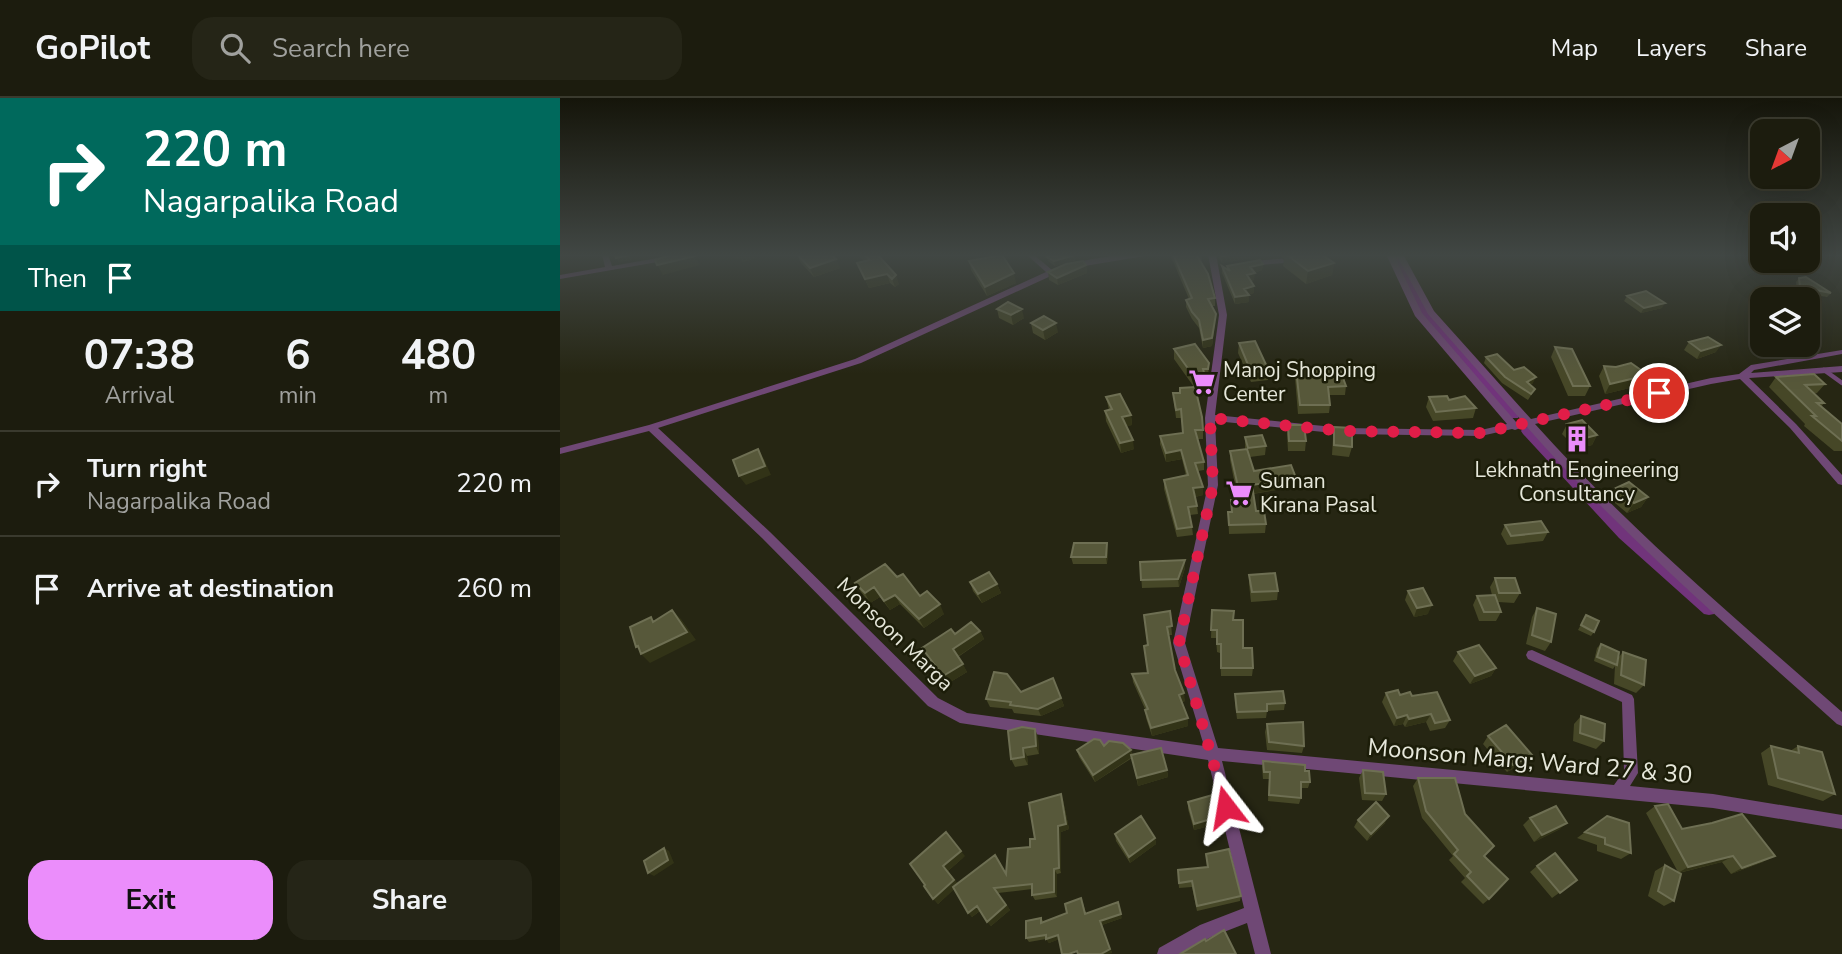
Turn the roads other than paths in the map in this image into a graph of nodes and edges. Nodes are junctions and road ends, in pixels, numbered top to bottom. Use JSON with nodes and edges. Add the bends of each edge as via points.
{"nodes":[{"id":1,"x":1005,"y":294,"type":"edge"},
{"id":2,"x":1219,"y":294,"type":"edge"},
{"id":3,"x":1409,"y":294,"type":"edge"},
{"id":4,"x":1421,"y":294,"type":"edge"},
{"id":5,"x":1842,"y":352,"type":"edge"},
{"id":6,"x":1842,"y":369,"type":"edge"},
{"id":7,"x":1824,"y":370,"type":"junction"},
{"id":8,"x":1742,"y":376,"type":"junction"},
{"id":9,"x":1842,"y":383,"type":"edge"},
{"id":10,"x":1210,"y":418,"type":"junction"},
{"id":11,"x":1530,"y":424,"type":"junction"},
{"id":12,"x":651,"y":427,"type":"junction"},
{"id":13,"x":1515,"y":427,"type":"junction"},
{"id":14,"x":560,"y":451,"type":"edge"},
{"id":15,"x":1842,"y":481,"type":"edge"},
{"id":16,"x":1532,"y":655,"type":"dead end"},
{"id":17,"x":1842,"y":720,"type":"edge"},
{"id":18,"x":1213,"y":754,"type":"junction"},
{"id":19,"x":1618,"y":791,"type":"junction"},
{"id":20,"x":1842,"y":822,"type":"edge"},
{"id":21,"x":1252,"y":913,"type":"junction"},
{"id":22,"x":1165,"y":954,"type":"edge"},
{"id":23,"x":1262,"y":954,"type":"edge"}],
"edges":[{"from":1,"to":12,"type":"street","via":[[858,361]]},
{"from":2,"to":10,"type":"street","via":[[1223,314]]},
{"from":3,"to":13,"type":"street","via":[[1418,314]]},
{"from":4,"to":11,"type":"street","via":[[1431,312]]},
{"from":5,"to":8,"type":"street","via":[[1751,368]]},
{"from":6,"to":7,"type":"street"},
{"from":7,"to":8,"type":"street"},
{"from":7,"to":9,"type":"lane"},
{"from":8,"to":11,"type":"street"},
{"from":8,"to":15,"type":"street"},
{"from":10,"to":13,"type":"street","via":[[1343,431],[1481,433]]},
{"from":10,"to":18,"type":"street","via":[[1213,485],[1179,643]]},
{"from":11,"to":13,"type":"street"},
{"from":11,"to":17,"type":"street","via":[[1687,583]]},
{"from":12,"to":14,"type":"street"},
{"from":12,"to":18,"type":"street","name":"Monsoon Marga","via":[[947,711],[965,719]]},
{"from":16,"to":19,"type":"street","via":[[1628,699],[1631,773]]},
{"from":18,"to":19,"type":"street","name":"Moonson Marg; Ward 27 & 30"},
{"from":18,"to":21,"type":"street"},
{"from":19,"to":20,"type":"street","name":"Moonson Marg; Ward 27 & 30"},
{"from":21,"to":22,"type":"street"},
{"from":21,"to":23,"type":"street"}]}
